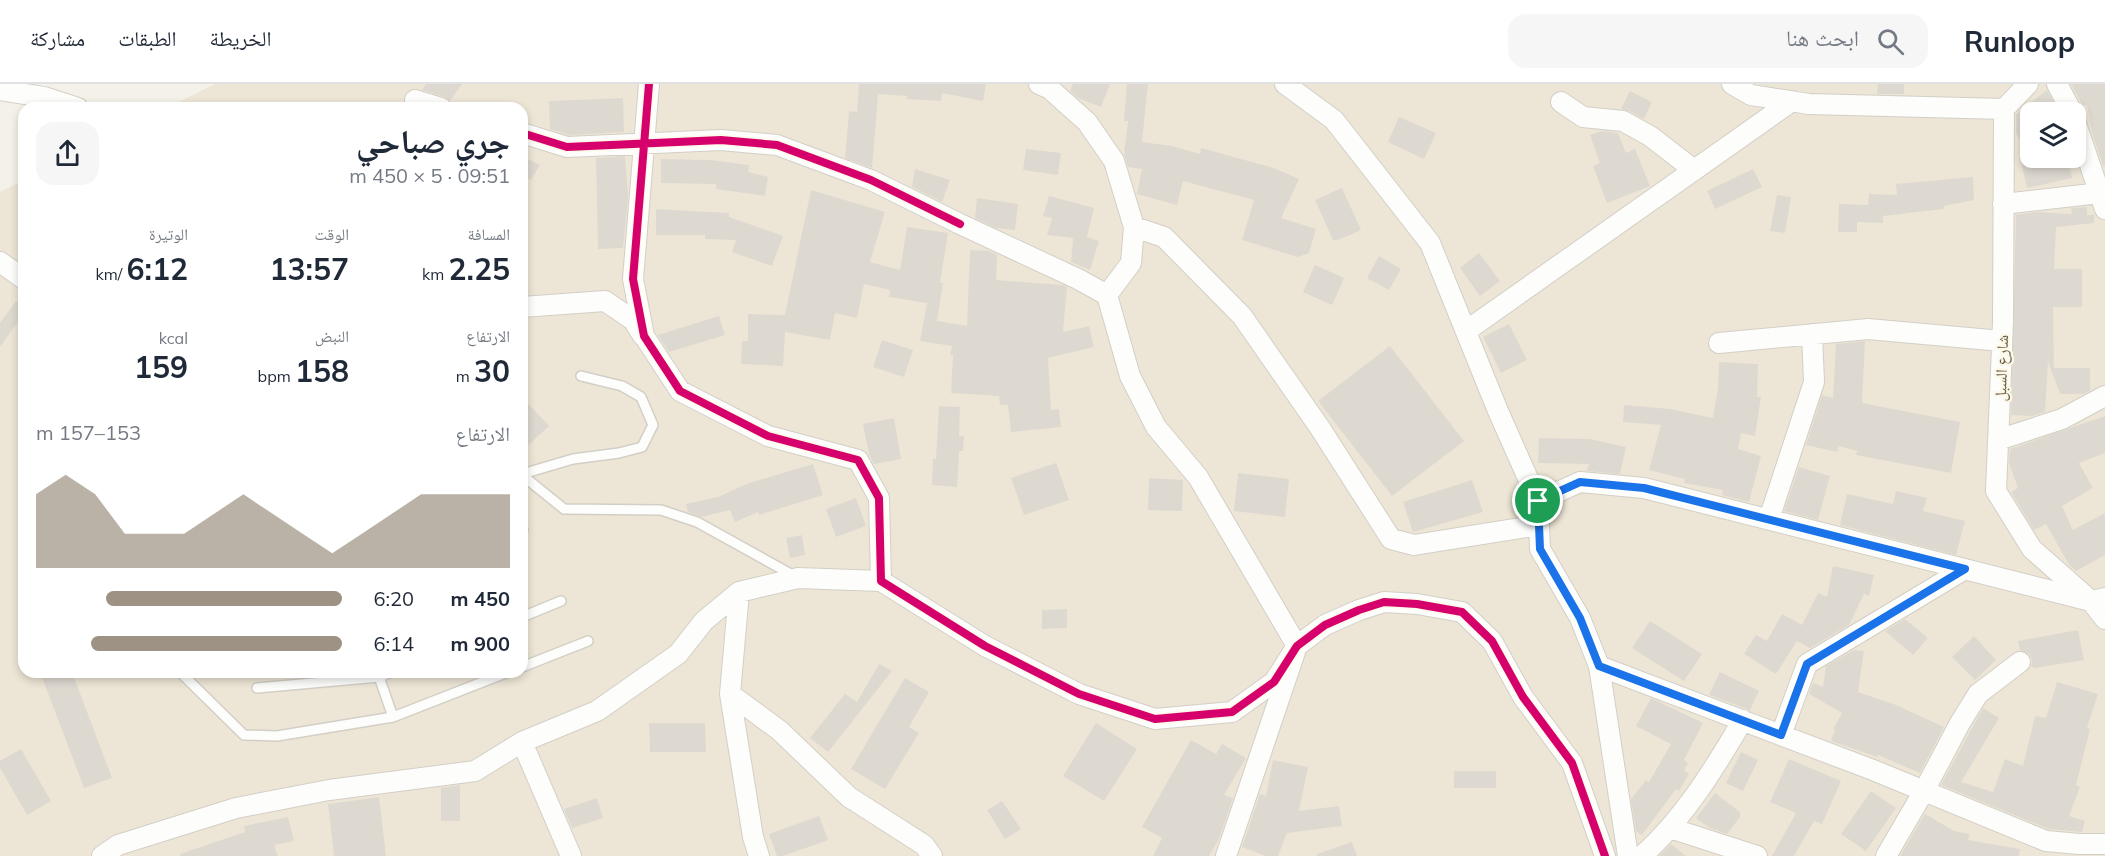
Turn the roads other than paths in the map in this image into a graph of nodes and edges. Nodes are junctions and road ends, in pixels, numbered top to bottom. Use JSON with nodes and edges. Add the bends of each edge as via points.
{"nodes":[{"id":1,"x":649,"y":84,"type":"edge"},
{"id":2,"x":1039,"y":84,"type":"edge"},
{"id":3,"x":1284,"y":84,"type":"edge"},
{"id":4,"x":1732,"y":84,"type":"edge"},
{"id":5,"x":2028,"y":84,"type":"edge"},
{"id":6,"x":2057,"y":84,"type":"edge"},
{"id":7,"x":0,"y":90,"type":"edge"},
{"id":8,"x":415,"y":100,"type":"dead end"},
{"id":9,"x":1792,"y":101,"type":"junction"},
{"id":10,"x":59,"y":102,"type":"edge"},
{"id":11,"x":422,"y":102,"type":"edge"},
{"id":12,"x":1560,"y":102,"type":"dead end"},
{"id":13,"x":2067,"y":102,"type":"edge"},
{"id":14,"x":2004,"y":109,"type":"junction"},
{"id":15,"x":528,"y":135,"type":"edge"},
{"id":16,"x":644,"y":144,"type":"junction"},
{"id":17,"x":2086,"y":154,"type":"edge"},
{"id":18,"x":1694,"y":170,"type":"junction"},
{"id":19,"x":2102,"y":201,"type":"edge"},
{"id":20,"x":2003,"y":204,"type":"junction"},
{"id":21,"x":1134,"y":227,"type":"junction"},
{"id":22,"x":0,"y":262,"type":"edge"},
{"id":23,"x":18,"y":275,"type":"edge"},
{"id":24,"x":1107,"y":296,"type":"junction"},
{"id":25,"x":528,"y":307,"type":"edge"},
{"id":26,"x":1466,"y":331,"type":"junction"},
{"id":27,"x":1812,"y":334,"type":"junction"},
{"id":28,"x":2002,"y":341,"type":"junction"},
{"id":29,"x":1719,"y":343,"type":"dead end"},
{"id":30,"x":582,"y":376,"type":"dead end"},
{"id":31,"x":680,"y":391,"type":"junction"},
{"id":32,"x":2105,"y":396,"type":"edge"},
{"id":33,"x":1998,"y":440,"type":"junction"},
{"id":34,"x":528,"y":473,"type":"edge"},
{"id":35,"x":528,"y":480,"type":"edge"},
{"id":36,"x":1538,"y":501,"type":"junction"},
{"id":37,"x":1769,"y":519,"type":"junction"},
{"id":38,"x":1539,"y":525,"type":"junction"},
{"id":39,"x":1965,"y":569,"type":"junction"},
{"id":40,"x":798,"y":578,"type":"junction"},
{"id":41,"x":881,"y":581,"type":"junction"},
{"id":42,"x":740,"y":592,"type":"junction"},
{"id":43,"x":2098,"y":599,"type":"edge"},
{"id":44,"x":561,"y":601,"type":"dead end"},
{"id":45,"x":528,"y":615,"type":"edge"},
{"id":46,"x":2105,"y":619,"type":"edge"},
{"id":47,"x":588,"y":641,"type":"dead end"},
{"id":48,"x":1298,"y":646,"type":"junction"},
{"id":49,"x":2020,"y":662,"type":"dead end"},
{"id":50,"x":528,"y":664,"type":"edge"},
{"id":51,"x":1599,"y":666,"type":"junction"},
{"id":52,"x":186,"y":678,"type":"edge"},
{"id":53,"x":350,"y":678,"type":"edge"},
{"id":54,"x":379,"y":678,"type":"edge"},
{"id":55,"x":493,"y":678,"type":"edge"},
{"id":56,"x":257,"y":688,"type":"dead end"},
{"id":57,"x":730,"y":694,"type":"junction"},
{"id":58,"x":393,"y":717,"type":"junction"},
{"id":59,"x":1743,"y":720,"type":"junction"},
{"id":60,"x":1781,"y":735,"type":"junction"},
{"id":61,"x":522,"y":742,"type":"junction"},
{"id":62,"x":1924,"y":791,"type":"junction"},
{"id":63,"x":1670,"y":828,"type":"junction"},
{"id":64,"x":2105,"y":844,"type":"edge"},
{"id":65,"x":102,"y":856,"type":"edge"},
{"id":66,"x":571,"y":856,"type":"edge"},
{"id":67,"x":759,"y":856,"type":"edge"},
{"id":68,"x":932,"y":856,"type":"edge"},
{"id":69,"x":1227,"y":856,"type":"edge"},
{"id":70,"x":1605,"y":856,"type":"edge"},
{"id":71,"x":1628,"y":856,"type":"edge"},
{"id":72,"x":1642,"y":856,"type":"edge"},
{"id":73,"x":1757,"y":856,"type":"edge"},
{"id":74,"x":1886,"y":856,"type":"edge"}],
"edges":[{"from":1,"to":16,"type":"street"},
{"from":2,"to":21,"type":"street","via":[[1050,89],[1086,122],[1114,161]]},
{"from":3,"to":26,"type":"street","via":[[1334,120],[1430,243]]},
{"from":4,"to":9,"type":"street","via":[[1751,95]]},
{"from":5,"to":14,"type":"street"},
{"from":6,"to":13,"type":"street"},
{"from":7,"to":10,"type":"street"},
{"from":8,"to":11,"type":"street"},
{"from":9,"to":14,"type":"street"},
{"from":9,"to":18,"type":"street"},
{"from":12,"to":18,"type":"street","via":[[1583,117],[1623,121]]},
{"from":14,"to":20,"type":"street","name":"شارع السبل"},
{"from":15,"to":16,"type":"street","via":[[567,147]]},
{"from":16,"to":24,"type":"street","via":[[721,140],[777,146],[871,180]]},
{"from":16,"to":31,"type":"street","via":[[633,279],[644,336]]},
{"from":17,"to":19,"type":"street"},
{"from":18,"to":26,"type":"street"},
{"from":19,"to":20,"type":"street"},
{"from":20,"to":28,"type":"street","name":"شارع السبل"},
{"from":21,"to":24,"type":"street","via":[[1131,263]]},
{"from":21,"to":38,"type":"street","via":[[1164,237],[1242,315],[1391,539],[1414,544]]},
{"from":22,"to":23,"type":"street"},
{"from":24,"to":48,"type":"street","via":[[1130,376],[1156,427],[1198,477]]},
{"from":25,"to":31,"type":"street","via":[[605,301],[633,320]]},
{"from":26,"to":36,"type":"street"},
{"from":27,"to":28,"type":"street","via":[[1868,329]]},
{"from":27,"to":29,"type":"street"},
{"from":27,"to":37,"type":"street","via":[[1814,382]]},
{"from":28,"to":33,"type":"street","name":"شارع السبل"},
{"from":30,"to":34,"type":"lane","via":[[622,386],[641,397],[653,426],[642,447],[573,459]]},
{"from":31,"to":41,"type":"street","via":[[768,436],[858,460],[879,498]]},
{"from":32,"to":33,"type":"street","via":[[2062,418]]},
{"from":33,"to":43,"type":"street","name":"شارع السبل","via":[[1996,491],[2032,549]]},
{"from":35,"to":40,"type":"lane","via":[[564,509],[661,510],[697,522]]},
{"from":36,"to":37,"type":"street","via":[[1580,482],[1644,488]]},
{"from":36,"to":38,"type":"street"},
{"from":37,"to":39,"type":"street"},
{"from":38,"to":51,"type":"street","via":[[1540,549],[1580,618]]},
{"from":39,"to":43,"type":"street"},
{"from":39,"to":60,"type":"street","via":[[1807,664]]},
{"from":40,"to":41,"type":"street"},
{"from":40,"to":42,"type":"street"},
{"from":41,"to":48,"type":"street","via":[[985,646],[1079,694],[1155,719],[1232,712],[1275,682]]},
{"from":42,"to":57,"type":"street"},
{"from":42,"to":61,"type":"street","via":[[704,621],[678,654],[597,711]]},
{"from":43,"to":46,"type":"street","name":"شارع السبل"},
{"from":44,"to":45,"type":"lane"},
{"from":47,"to":50,"type":"lane"},
{"from":48,"to":69,"type":"street"},
{"from":48,"to":70,"type":"street","via":[[1325,626],[1384,602],[1462,612],[1492,641],[1524,697],[1572,763]]},
{"from":49,"to":62,"type":"street","via":[[1978,694]]},
{"from":51,"to":59,"type":"street"},
{"from":51,"to":71,"type":"street"},
{"from":52,"to":58,"type":"lane","via":[[244,735],[277,736]]},
{"from":53,"to":56,"type":"lane"},
{"from":54,"to":58,"type":"lane"},
{"from":55,"to":58,"type":"lane"},
{"from":57,"to":67,"type":"street"},
{"from":57,"to":68,"type":"street","via":[[779,730],[849,797],[924,845]]},
{"from":59,"to":60,"type":"street"},
{"from":59,"to":63,"type":"street","via":[[1705,783]]},
{"from":60,"to":62,"type":"street"},
{"from":61,"to":65,"type":"street","via":[[475,771],[329,790],[236,808],[118,845]]},
{"from":61,"to":66,"type":"street"},
{"from":62,"to":64,"type":"street","via":[[2046,841]]},
{"from":62,"to":74,"type":"street"},
{"from":63,"to":72,"type":"street"},
{"from":63,"to":73,"type":"street"}]}
